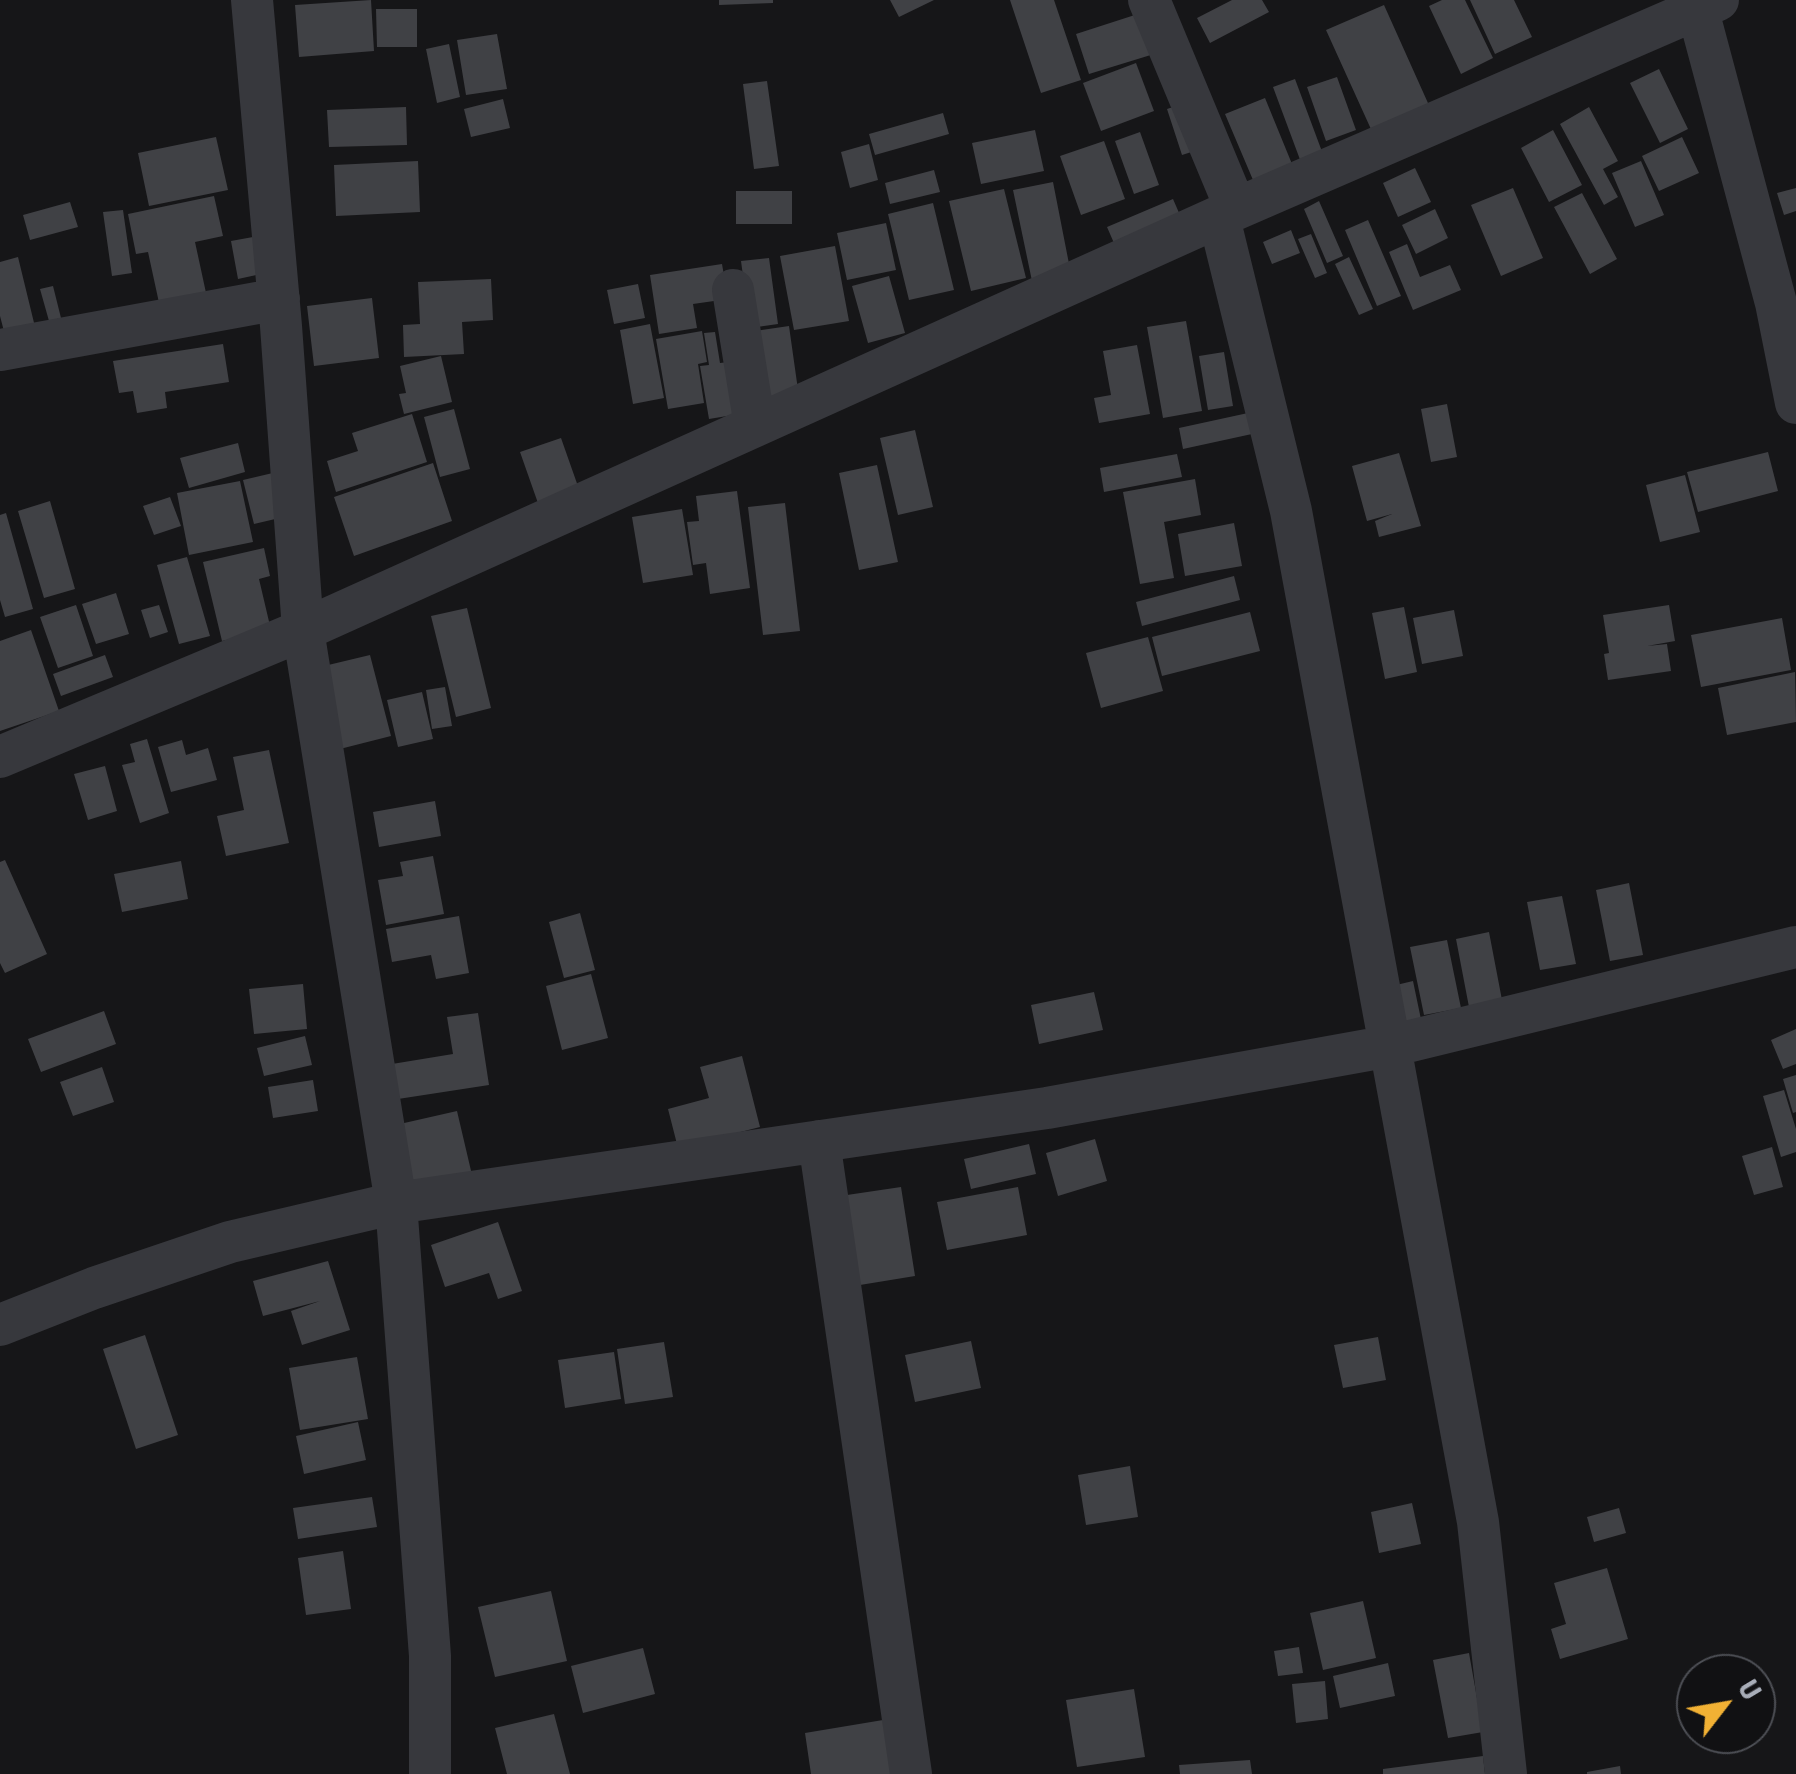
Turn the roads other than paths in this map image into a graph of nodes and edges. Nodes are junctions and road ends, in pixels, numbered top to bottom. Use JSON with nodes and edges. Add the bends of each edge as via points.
{"nodes":[{"id":1,"x":252,"y":0,"type":"edge"},
{"id":2,"x":1149,"y":0,"type":"edge"},
{"id":3,"x":1708,"y":5,"type":"edge"},
{"id":4,"x":1227,"y":214,"type":"junction"},
{"id":5,"x":733,"y":290,"type":"dead end"},
{"id":6,"x":279,"y":298,"type":"junction"},
{"id":7,"x":0,"y":350,"type":"edge"},
{"id":8,"x":1796,"y":404,"type":"edge"},
{"id":9,"x":756,"y":426,"type":"junction"},
{"id":10,"x":303,"y":630,"type":"junction"},
{"id":11,"x":0,"y":756,"type":"edge"},
{"id":12,"x":1796,"y":947,"type":"edge"},
{"id":13,"x":1390,"y":1046,"type":"junction"},
{"id":14,"x":819,"y":1141,"type":"junction"},
{"id":15,"x":396,"y":1204,"type":"junction"},
{"id":16,"x":0,"y":1325,"type":"edge"},
{"id":17,"x":430,"y":1774,"type":"edge"},
{"id":18,"x":911,"y":1774,"type":"edge"},
{"id":19,"x":1506,"y":1774,"type":"edge"}],
"edges":[{"from":1,"to":6,"type":"street"},
{"from":2,"to":4,"type":"street"},
{"from":3,"to":4,"type":"street"},
{"from":3,"to":8,"type":"street"},
{"from":4,"to":9,"type":"street"},
{"from":4,"to":13,"type":"street","via":[[1291,510]]},
{"from":5,"to":9,"type":"street"},
{"from":6,"to":7,"type":"street"},
{"from":6,"to":10,"type":"street"},
{"from":9,"to":10,"type":"street"},
{"from":10,"to":11,"type":"street"},
{"from":10,"to":15,"type":"street"},
{"from":12,"to":13,"type":"street"},
{"from":13,"to":14,"type":"street"},
{"from":13,"to":19,"type":"street","via":[[1478,1522]]},
{"from":14,"to":15,"type":"street"},
{"from":14,"to":18,"type":"street"},
{"from":15,"to":16,"type":"street","via":[[230,1242]]},
{"from":15,"to":17,"type":"street","via":[[430,1656]]}]}
